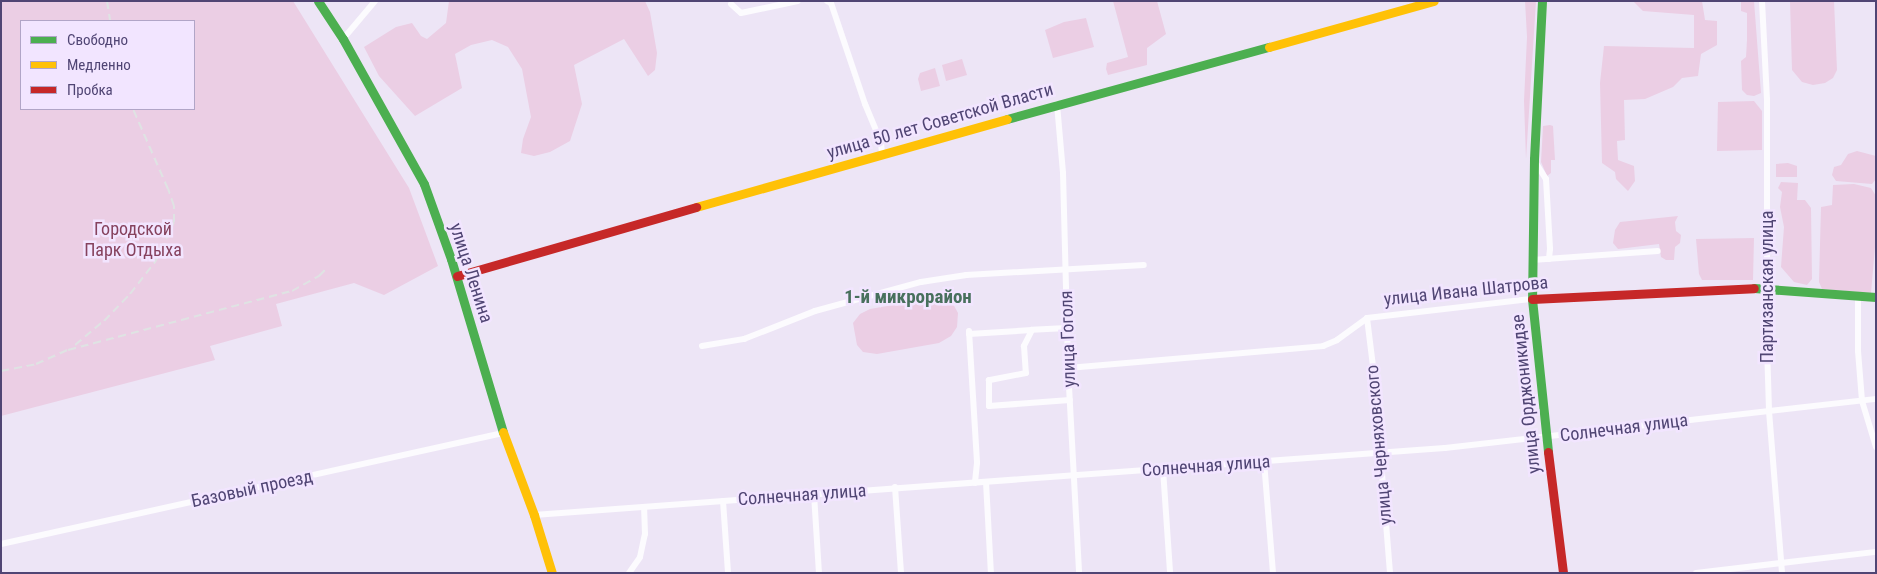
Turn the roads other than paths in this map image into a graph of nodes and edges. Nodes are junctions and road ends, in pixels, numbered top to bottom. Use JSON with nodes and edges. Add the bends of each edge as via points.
{"nodes":[{"id":1,"x":318,"y":1,"type":"edge"},
{"id":2,"x":375,"y":1,"type":"edge"},
{"id":3,"x":798,"y":1,"type":"edge"},
{"id":4,"x":827,"y":1,"type":"edge"},
{"id":5,"x":1434,"y":1,"type":"edge"},
{"id":6,"x":1542,"y":1,"type":"edge"},
{"id":7,"x":1762,"y":1,"type":"edge"},
{"id":8,"x":731,"y":4,"type":"dead end"},
{"id":9,"x":343,"y":40,"type":"junction"},
{"id":10,"x":1057,"y":104,"type":"junction"},
{"id":11,"x":882,"y":153,"type":"junction"},
{"id":12,"x":1534,"y":159,"type":"junction"},
{"id":13,"x":1658,"y":250,"type":"dead end"},
{"id":14,"x":1549,"y":259,"type":"junction"},
{"id":15,"x":1532,"y":260,"type":"junction"},
{"id":16,"x":1144,"y":265,"type":"dead end"},
{"id":17,"x":1065,"y":271,"type":"junction"},
{"id":18,"x":457,"y":276,"type":"junction"},
{"id":19,"x":1766,"y":287,"type":"junction"},
{"id":20,"x":1858,"y":295,"type":"junction"},
{"id":21,"x":1876,"y":297,"type":"edge"},
{"id":22,"x":1532,"y":299,"type":"junction"},
{"id":23,"x":1367,"y":318,"type":"junction"},
{"id":24,"x":1067,"y":328,"type":"junction"},
{"id":25,"x":1032,"y":330,"type":"junction"},
{"id":26,"x":702,"y":346,"type":"dead end"},
{"id":27,"x":1068,"y":368,"type":"junction"},
{"id":28,"x":1876,"y":399,"type":"edge"},
{"id":29,"x":1070,"y":400,"type":"junction"},
{"id":30,"x":1862,"y":401,"type":"junction"},
{"id":31,"x":1769,"y":411,"type":"junction"},
{"id":32,"x":503,"y":433,"type":"junction"},
{"id":33,"x":1546,"y":437,"type":"junction"},
{"id":34,"x":1876,"y":447,"type":"edge"},
{"id":35,"x":1379,"y":453,"type":"junction"},
{"id":36,"x":1264,"y":461,"type":"junction"},
{"id":37,"x":1163,"y":469,"type":"junction"},
{"id":38,"x":1073,"y":476,"type":"junction"},
{"id":39,"x":986,"y":482,"type":"junction"},
{"id":40,"x":975,"y":483,"type":"junction"},
{"id":41,"x":895,"y":487,"type":"junction"},
{"id":42,"x":814,"y":494,"type":"junction"},
{"id":43,"x":723,"y":501,"type":"junction"},
{"id":44,"x":644,"y":507,"type":"junction"},
{"id":45,"x":534,"y":515,"type":"junction"},
{"id":46,"x":1,"y":544,"type":"edge"},
{"id":47,"x":1876,"y":552,"type":"edge"},
{"id":48,"x":1782,"y":564,"type":"junction"},
{"id":49,"x":552,"y":573,"type":"edge"},
{"id":50,"x":629,"y":573,"type":"edge"},
{"id":51,"x":728,"y":573,"type":"edge"},
{"id":52,"x":819,"y":573,"type":"edge"},
{"id":53,"x":901,"y":573,"type":"edge"},
{"id":54,"x":991,"y":573,"type":"edge"},
{"id":55,"x":1079,"y":573,"type":"edge"},
{"id":56,"x":1170,"y":573,"type":"edge"},
{"id":57,"x":1273,"y":573,"type":"edge"},
{"id":58,"x":1390,"y":573,"type":"edge"},
{"id":59,"x":1563,"y":573,"type":"edge"},
{"id":60,"x":1696,"y":573,"type":"edge"},
{"id":61,"x":1782,"y":573,"type":"edge"}],
"edges":[{"from":1,"to":9,"type":"street","name":"улица Ленина"},
{"from":2,"to":9,"type":"street"},
{"from":3,"to":8,"type":"street","via":[[741,12]]},
{"from":4,"to":11,"type":"street","via":[[831,3],[839,25],[881,142]]},
{"from":5,"to":10,"type":"street","name":"улица 50 лет Советской Власти"},
{"from":6,"to":12,"type":"street","name":"улица Орджоникидзе"},
{"from":7,"to":19,"type":"street","name":"Партизанская улица","via":[[1768,99]]},
{"from":9,"to":18,"type":"street","name":"улица Ленина","via":[[424,184]]},
{"from":10,"to":11,"type":"street","name":"улица 50 лет Советской Власти"},
{"from":10,"to":17,"type":"street","name":"улица Гоголя","via":[[1063,173]]},
{"from":11,"to":18,"type":"street","name":"улица 50 лет Советской Власти"},
{"from":12,"to":14,"type":"street","via":[[1546,178]]},
{"from":12,"to":15,"type":"street","name":"улица Орджоникидзе"},
{"from":13,"to":14,"type":"street"},
{"from":14,"to":15,"type":"street"},
{"from":15,"to":22,"type":"street","name":"улица Орджоникидзе"},
{"from":16,"to":17,"type":"street"},
{"from":17,"to":24,"type":"street","name":"улица Гоголя"},
{"from":17,"to":26,"type":"street","via":[[966,275],[921,282],[815,311],[744,339]]},
{"from":18,"to":32,"type":"street","name":"улица Ленина"},
{"from":19,"to":20,"type":"street","name":"улица Ивана Шатрова"},
{"from":19,"to":22,"type":"street","name":"улица Ивана Шатрова"},
{"from":19,"to":31,"type":"street","name":"Партизанская улица"},
{"from":20,"to":21,"type":"street","name":"улица Ивана Шатрова"},
{"from":20,"to":30,"type":"street"},
{"from":22,"to":23,"type":"street","name":"улица Ивана Шатрова"},
{"from":22,"to":33,"type":"street","name":"улица Орджоникидзе"},
{"from":23,"to":27,"type":"street","name":"улица Ивана Шатрова","via":[[1323,346]]},
{"from":23,"to":35,"type":"street","name":"улица Черняховского"},
{"from":24,"to":25,"type":"street"},
{"from":24,"to":27,"type":"street","name":"улица Гоголя"},
{"from":25,"to":29,"type":"street","via":[[1024,346],[1026,373],[988,380],[989,406]]},
{"from":25,"to":40,"type":"street","via":[[969,332],[978,463]]},
{"from":27,"to":29,"type":"street","name":"улица Гоголя"},
{"from":28,"to":30,"type":"street","name":"Солнечная улица"},
{"from":29,"to":38,"type":"street","name":"улица Гоголя"},
{"from":30,"to":31,"type":"street","name":"Солнечная улица"},
{"from":30,"to":34,"type":"street"},
{"from":31,"to":33,"type":"street","name":"Солнечная улица"},
{"from":31,"to":48,"type":"street","name":"Партизанская улица"},
{"from":32,"to":45,"type":"street","name":"улица Ленина"},
{"from":32,"to":46,"type":"street","name":"Базовый проезд"},
{"from":33,"to":35,"type":"street","name":"Солнечная улица"},
{"from":33,"to":59,"type":"street","name":"улица Орджоникидзе"},
{"from":35,"to":36,"type":"street","name":"Солнечная улица"},
{"from":35,"to":58,"type":"street","name":"улица Черняховского"},
{"from":36,"to":37,"type":"street","name":"Солнечная улица"},
{"from":36,"to":57,"type":"street"},
{"from":37,"to":38,"type":"street","name":"Солнечная улица"},
{"from":37,"to":56,"type":"street"},
{"from":38,"to":39,"type":"street","name":"Солнечная улица"},
{"from":38,"to":55,"type":"street","name":"улица Гоголя"},
{"from":39,"to":40,"type":"street","name":"Солнечная улица"},
{"from":39,"to":54,"type":"street"},
{"from":40,"to":41,"type":"street","name":"Солнечная улица"},
{"from":41,"to":42,"type":"street","name":"Солнечная улица"},
{"from":41,"to":53,"type":"street"},
{"from":42,"to":43,"type":"street","name":"Солнечная улица"},
{"from":42,"to":52,"type":"street"},
{"from":43,"to":44,"type":"street","name":"Солнечная улица"},
{"from":43,"to":51,"type":"street"},
{"from":44,"to":45,"type":"street","name":"Солнечная улица"},
{"from":44,"to":50,"type":"street","via":[[646,521],[640,557]]},
{"from":45,"to":49,"type":"street","name":"улица Ленина"},
{"from":47,"to":48,"type":"street"},
{"from":48,"to":60,"type":"street"},
{"from":48,"to":61,"type":"street","name":"Партизанская улица"}]}
